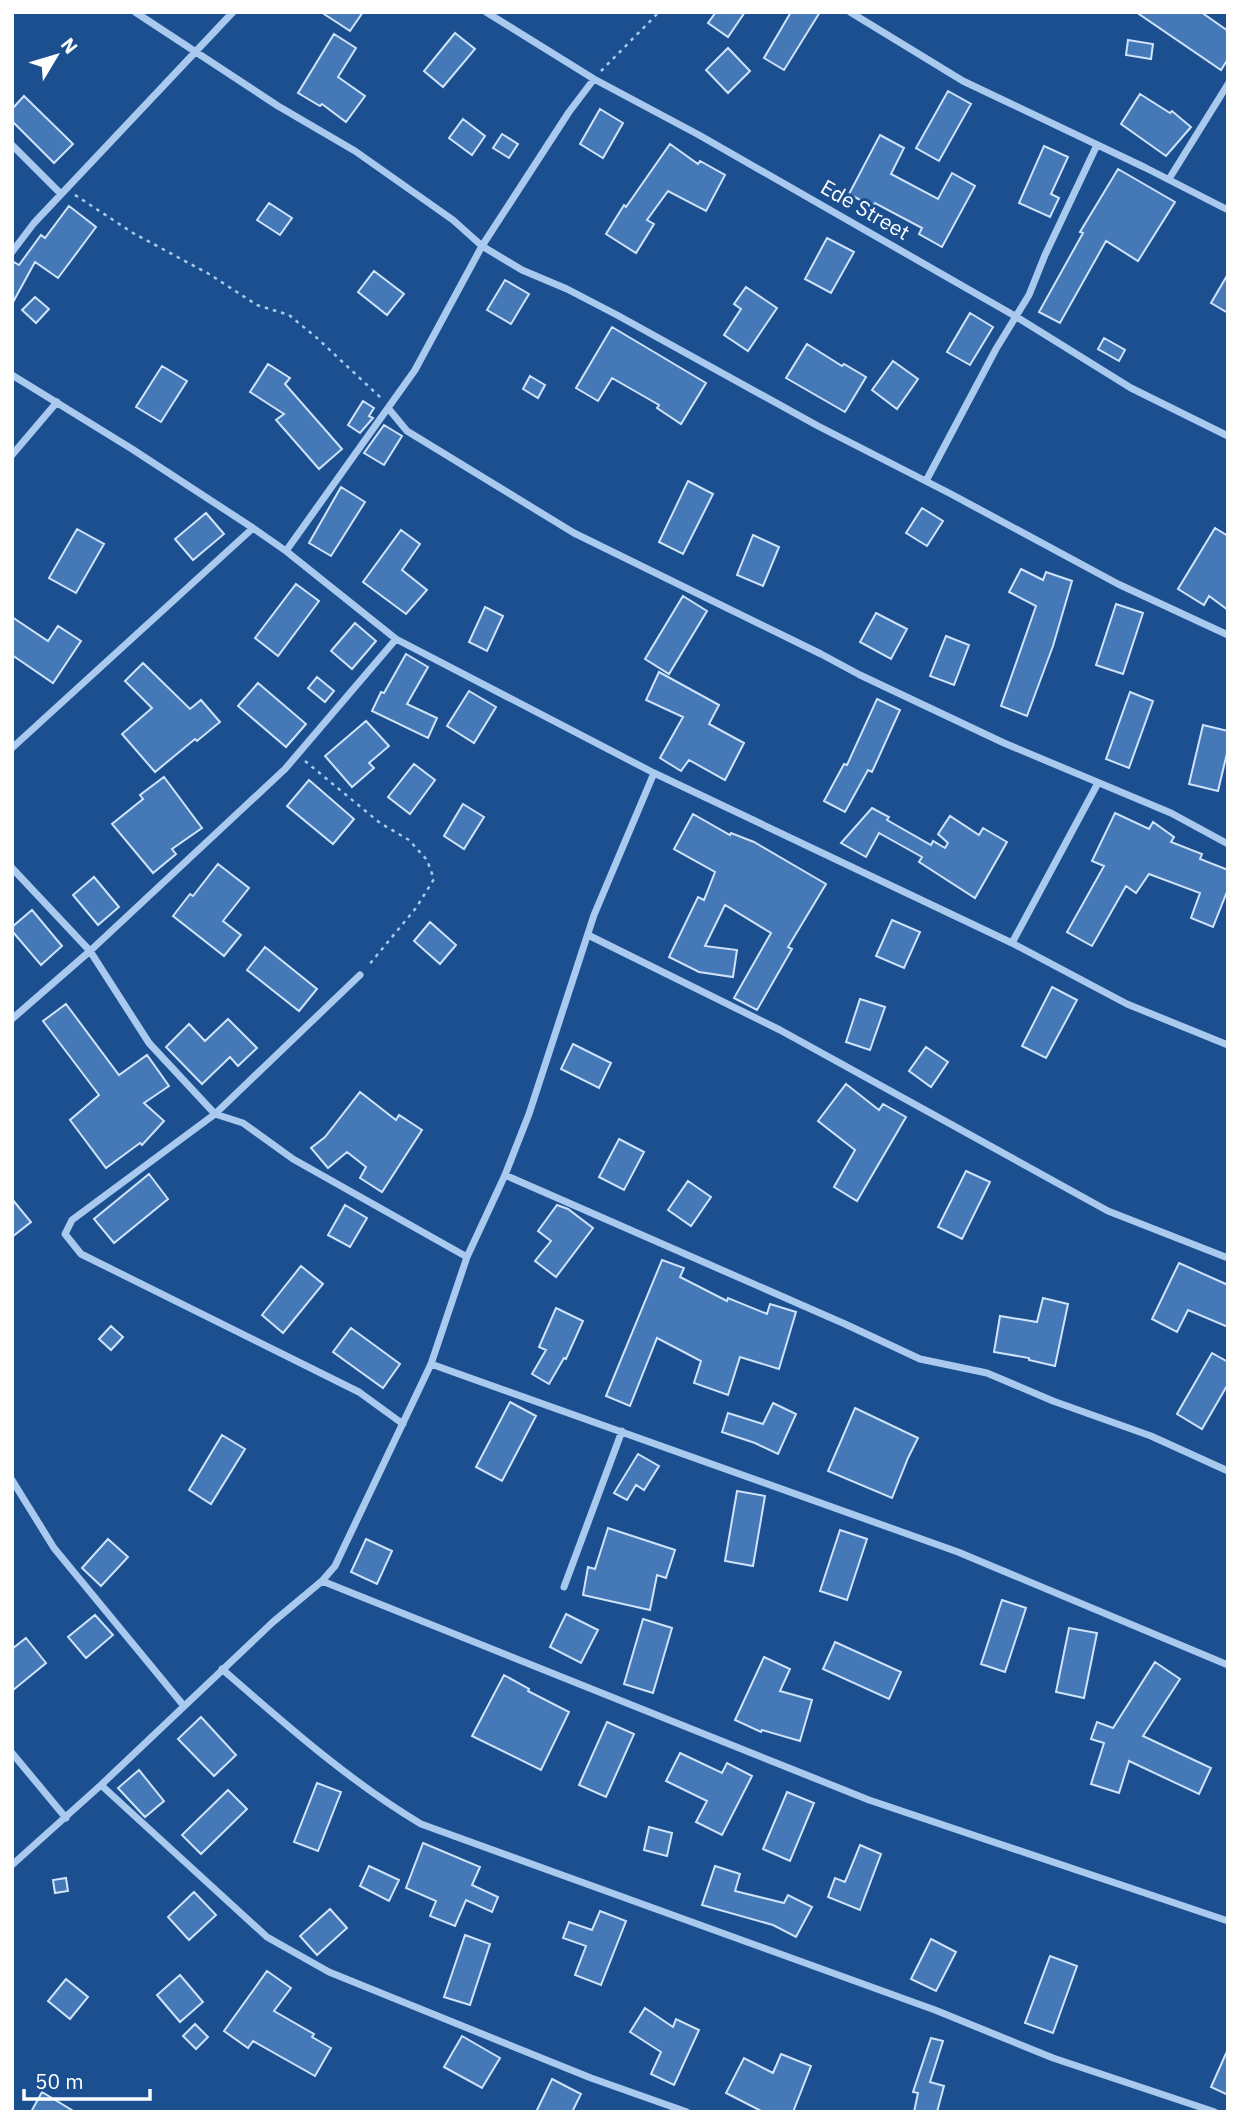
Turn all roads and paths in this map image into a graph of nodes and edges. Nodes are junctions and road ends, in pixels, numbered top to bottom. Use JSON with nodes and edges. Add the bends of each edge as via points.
{"nodes":[{"id":1,"x":135,"y":12,"type":"edge"},
{"id":2,"x":233,"y":12,"type":"edge"},
{"id":3,"x":486,"y":12,"type":"edge"},
{"id":4,"x":659,"y":12,"type":"edge"},
{"id":5,"x":850,"y":12,"type":"edge"},
{"id":6,"x":194,"y":51,"type":"junction"},
{"id":7,"x":594,"y":79,"type":"junction"},
{"id":8,"x":1228,"y":84,"type":"edge"},
{"id":9,"x":12,"y":145,"type":"edge"},
{"id":10,"x":1097,"y":145,"type":"junction"},
{"id":11,"x":1168,"y":180,"type":"junction"},
{"id":12,"x":64,"y":192,"type":"junction"},
{"id":13,"x":1228,"y":210,"type":"edge"},
{"id":14,"x":482,"y":246,"type":"junction"},
{"id":15,"x":12,"y":252,"type":"edge"},
{"id":16,"x":1015,"y":316,"type":"junction"},
{"id":17,"x":12,"y":375,"type":"edge"},
{"id":18,"x":57,"y":402,"type":"junction"},
{"id":19,"x":388,"y":408,"type":"junction"},
{"id":20,"x":1228,"y":436,"type":"edge"},
{"id":21,"x":12,"y":455,"type":"edge"},
{"id":22,"x":926,"y":481,"type":"junction"},
{"id":23,"x":253,"y":528,"type":"junction"},
{"id":24,"x":286,"y":551,"type":"junction"},
{"id":25,"x":1228,"y":635,"type":"edge"},
{"id":26,"x":396,"y":639,"type":"junction"},
{"id":27,"x":12,"y":748,"type":"edge"},
{"id":28,"x":297,"y":754,"type":"junction"},
{"id":29,"x":654,"y":773,"type":"junction"},
{"id":30,"x":1098,"y":783,"type":"junction"},
{"id":31,"x":1228,"y":844,"type":"edge"},
{"id":32,"x":12,"y":868,"type":"edge"},
{"id":33,"x":588,"y":935,"type":"junction"},
{"id":34,"x":1012,"y":943,"type":"junction"},
{"id":35,"x":90,"y":951,"type":"junction"},
{"id":36,"x":360,"y":975,"type":"joint"},
{"id":37,"x":12,"y":1019,"type":"edge"},
{"id":38,"x":1228,"y":1045,"type":"edge"},
{"id":39,"x":215,"y":1114,"type":"junction"},
{"id":40,"x":505,"y":1175,"type":"junction"},
{"id":41,"x":467,"y":1257,"type":"junction"},
{"id":42,"x":1228,"y":1258,"type":"edge"},
{"id":43,"x":431,"y":1363,"type":"junction"},
{"id":44,"x":403,"y":1424,"type":"junction"},
{"id":45,"x":622,"y":1431,"type":"junction"},
{"id":46,"x":1228,"y":1471,"type":"edge"},
{"id":47,"x":12,"y":1480,"type":"edge"},
{"id":48,"x":322,"y":1581,"type":"junction"},
{"id":49,"x":564,"y":1587,"type":"dead end"},
{"id":50,"x":1228,"y":1665,"type":"edge"},
{"id":51,"x":222,"y":1669,"type":"junction"},
{"id":52,"x":184,"y":1706,"type":"junction"},
{"id":53,"x":12,"y":1753,"type":"edge"},
{"id":54,"x":101,"y":1786,"type":"junction"},
{"id":55,"x":66,"y":1818,"type":"junction"},
{"id":56,"x":12,"y":1865,"type":"edge"},
{"id":57,"x":1228,"y":1921,"type":"edge"},
{"id":58,"x":687,"y":2112,"type":"edge"},
{"id":59,"x":1215,"y":2112,"type":"edge"}],
"edges":[{"from":1,"to":6,"type":"street"},
{"from":2,"to":6,"type":"street"},
{"from":3,"to":7,"type":"street","name":"Ede Street"},
{"from":4,"to":7,"type":"path"},
{"from":5,"to":10,"type":"street","via":[[963,81]]},
{"from":6,"to":12,"type":"street"},
{"from":6,"to":14,"type":"street","via":[[355,151]]},
{"from":7,"to":14,"type":"street"},
{"from":7,"to":16,"type":"street","name":"Ede Street"},
{"from":8,"to":11,"type":"street"},
{"from":9,"to":12,"type":"street"},
{"from":10,"to":11,"type":"street"},
{"from":10,"to":16,"type":"street","via":[[1029,295]]},
{"from":11,"to":13,"type":"street"},
{"from":12,"to":15,"type":"street"},
{"from":12,"to":19,"type":"path","via":[[257,305],[289,315]]},
{"from":14,"to":19,"type":"street","via":[[415,370]]},
{"from":14,"to":22,"type":"street"},
{"from":16,"to":20,"type":"street","name":"Ede Street","via":[[1131,388]]},
{"from":16,"to":22,"type":"street"},
{"from":17,"to":18,"type":"street"},
{"from":18,"to":21,"type":"street"},
{"from":18,"to":23,"type":"street"},
{"from":19,"to":24,"type":"street"},
{"from":19,"to":30,"type":"street","via":[[407,431],[574,533],[860,676]]},
{"from":22,"to":25,"type":"street","via":[[1118,584]]},
{"from":23,"to":24,"type":"street"},
{"from":23,"to":27,"type":"street"},
{"from":24,"to":26,"type":"street"},
{"from":26,"to":28,"type":"street"},
{"from":26,"to":29,"type":"street"},
{"from":28,"to":35,"type":"street"},
{"from":28,"to":36,"type":"path","via":[[380,823],[409,840],[426,860],[434,879]]},
{"from":29,"to":33,"type":"street"},
{"from":29,"to":34,"type":"street"},
{"from":30,"to":31,"type":"street","via":[[1171,813]]},
{"from":30,"to":34,"type":"street"},
{"from":32,"to":35,"type":"street"},
{"from":33,"to":40,"type":"street"},
{"from":33,"to":42,"type":"street","via":[[780,1030],[1108,1211]]},
{"from":34,"to":38,"type":"street","via":[[1126,1004]]},
{"from":35,"to":37,"type":"street"},
{"from":35,"to":39,"type":"street","via":[[149,1043]]},
{"from":36,"to":39,"type":"street"},
{"from":39,"to":41,"type":"street","via":[[243,1123],[293,1159]]},
{"from":39,"to":44,"type":"street","via":[[72,1220],[65,1234],[81,1254],[359,1392]]},
{"from":40,"to":41,"type":"street"},
{"from":40,"to":46,"type":"street","via":[[920,1359],[988,1373]]},
{"from":41,"to":43,"type":"street"},
{"from":43,"to":44,"type":"street"},
{"from":43,"to":45,"type":"street"},
{"from":44,"to":48,"type":"street","via":[[335,1566]]},
{"from":45,"to":49,"type":"street"},
{"from":45,"to":50,"type":"street","via":[[958,1552]]},
{"from":47,"to":52,"type":"street","via":[[54,1548]]},
{"from":48,"to":51,"type":"street"},
{"from":48,"to":57,"type":"street","via":[[869,1800]]},
{"from":51,"to":52,"type":"street"},
{"from":51,"to":59,"type":"street","via":[[283,1723],[421,1824],[935,2010],[1053,2058]]},
{"from":52,"to":54,"type":"street"},
{"from":53,"to":55,"type":"street"},
{"from":54,"to":55,"type":"street"},
{"from":54,"to":58,"type":"street","via":[[267,1937],[329,1972]]},
{"from":55,"to":56,"type":"street"}]}
